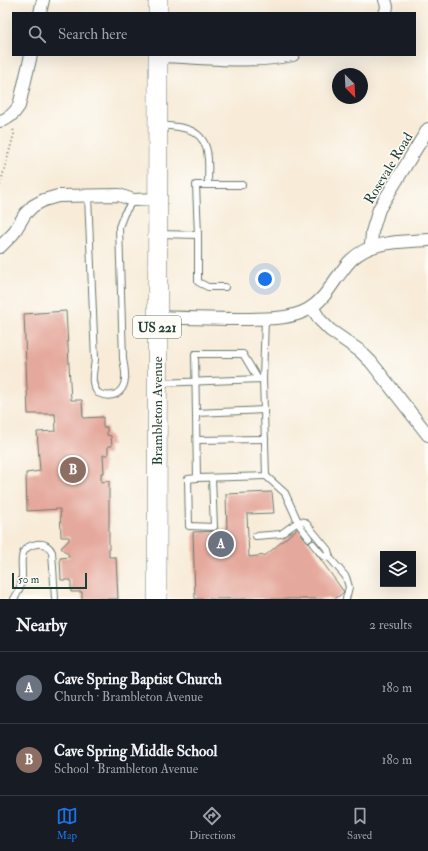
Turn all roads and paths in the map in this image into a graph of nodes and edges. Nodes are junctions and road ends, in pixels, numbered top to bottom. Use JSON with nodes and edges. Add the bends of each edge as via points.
{"nodes":[{"id":1,"x":43,"y":0,"type":"edge"},
{"id":2,"x":158,"y":0,"type":"edge"},
{"id":3,"x":384,"y":0,"type":"edge"},
{"id":4,"x":40,"y":12,"type":"edge"},
{"id":5,"x":158,"y":12,"type":"edge"},
{"id":6,"x":386,"y":12,"type":"edge"},
{"id":7,"x":31,"y":56,"type":"edge"},
{"id":8,"x":158,"y":56,"type":"edge"},
{"id":9,"x":286,"y":56,"type":"edge"},
{"id":10,"x":5,"y":119,"type":"edge"},
{"id":11,"x":157,"y":124,"type":"junction"},
{"id":12,"x":428,"y":129,"type":"edge"},
{"id":13,"x":0,"y":185,"type":"edge"},
{"id":14,"x":208,"y":185,"type":"junction"},
{"id":15,"x":242,"y":185,"type":"dead end"},
{"id":16,"x":88,"y":196,"type":"junction"},
{"id":17,"x":157,"y":199,"type":"junction"},
{"id":18,"x":133,"y":200,"type":"junction"},
{"id":19,"x":157,"y":234,"type":"junction"},
{"id":20,"x":198,"y":235,"type":"junction"},
{"id":21,"x":428,"y":240,"type":"edge"},
{"id":22,"x":0,"y":246,"type":"edge"},
{"id":23,"x":371,"y":246,"type":"junction"},
{"id":24,"x":225,"y":287,"type":"dead end"},
{"id":25,"x":312,"y":307,"type":"junction"},
{"id":26,"x":157,"y":317,"type":"junction"},
{"id":27,"x":265,"y":318,"type":"junction"},
{"id":28,"x":261,"y":379,"type":"junction"},
{"id":29,"x":196,"y":382,"type":"junction"},
{"id":30,"x":157,"y":383,"type":"junction"},
{"id":31,"x":264,"y":410,"type":"junction"},
{"id":32,"x":196,"y":413,"type":"junction"},
{"id":33,"x":428,"y":435,"type":"edge"},
{"id":34,"x":265,"y":439,"type":"junction"},
{"id":35,"x":197,"y":440,"type":"junction"},
{"id":36,"x":266,"y":476,"type":"junction"},
{"id":37,"x":197,"y":478,"type":"junction"},
{"id":38,"x":212,"y":478,"type":"junction"},
{"id":39,"x":299,"y":521,"type":"junction"},
{"id":40,"x":256,"y":536,"type":"dead end"},
{"id":41,"x":309,"y":538,"type":"dead end"},
{"id":42,"x":313,"y":544,"type":"dead end"},
{"id":43,"x":330,"y":558,"type":"junction"},
{"id":44,"x":14,"y":599,"type":"edge"},
{"id":45,"x":55,"y":599,"type":"edge"},
{"id":46,"x":157,"y":599,"type":"edge"},
{"id":47,"x":346,"y":599,"type":"edge"}],
"edges":[{"from":1,"to":4,"type":"street"},
{"from":2,"to":5,"type":"main road"},
{"from":3,"to":6,"type":"street","via":[[387,4]]},
{"from":7,"to":10,"type":"street","via":[[19,106]]},
{"from":8,"to":9,"type":"street","via":[[241,60]]},
{"from":8,"to":11,"type":"main road","name":"Brambleton Avenue","number":"US 221"},
{"from":10,"to":13,"type":"path","via":[[14,134]]},
{"from":11,"to":14,"type":"lane","via":[[188,129],[201,136],[209,153]]},
{"from":11,"to":17,"type":"main road","name":"Brambleton Avenue","number":"US 221"},
{"from":12,"to":23,"type":"street","name":"Rosevale Road","via":[[380,209],[372,232]]},
{"from":14,"to":15,"type":"lane"},
{"from":14,"to":20,"type":"lane","via":[[196,185]]},
{"from":16,"to":18,"type":"street","via":[[119,195]]},
{"from":16,"to":18,"type":"lane","via":[[95,359],[92,383],[98,393],[108,396],[120,392],[125,380],[119,227]]},
{"from":16,"to":22,"type":"street","via":[[58,196],[33,206],[24,214],[13,234]]},
{"from":17,"to":18,"type":"street"},
{"from":17,"to":19,"type":"main road","name":"Brambleton Avenue","number":"US 221"},
{"from":19,"to":20,"type":"lane"},
{"from":19,"to":26,"type":"main road","name":"Brambleton Avenue","number":"US 221"},
{"from":20,"to":24,"type":"lane","via":[[198,282],[208,287]]},
{"from":21,"to":23,"type":"street"},
{"from":23,"to":25,"type":"street","via":[[350,261]]},
{"from":25,"to":27,"type":"street","via":[[283,318]]},
{"from":25,"to":33,"type":"street","via":[[330,330],[371,362]]},
{"from":26,"to":27,"type":"street"},
{"from":26,"to":30,"type":"main road","name":"Brambleton Avenue","number":"US 221"},
{"from":27,"to":28,"type":"lane"},
{"from":28,"to":29,"type":"lane"},
{"from":28,"to":29,"type":"lane","via":[[243,354],[195,354]]},
{"from":28,"to":31,"type":"lane"},
{"from":29,"to":30,"type":"lane"},
{"from":29,"to":32,"type":"lane"},
{"from":30,"to":46,"type":"main road","name":"Brambleton Avenue","number":"US 221"},
{"from":31,"to":32,"type":"lane"},
{"from":31,"to":34,"type":"lane"},
{"from":32,"to":35,"type":"lane"},
{"from":34,"to":35,"type":"lane"},
{"from":34,"to":36,"type":"lane"},
{"from":35,"to":37,"type":"lane"},
{"from":36,"to":38,"type":"lane"},
{"from":36,"to":39,"type":"lane","via":[[285,493]]},
{"from":37,"to":38,"type":"lane"},
{"from":37,"to":38,"type":"lane","via":[[188,479],[189,526],[214,527]]},
{"from":39,"to":40,"type":"lane","via":[[280,534]]},
{"from":39,"to":41,"type":"lane"},
{"from":39,"to":43,"type":"lane","via":[[305,522],[328,550]]},
{"from":42,"to":43,"type":"lane","via":[[323,556]]},
{"from":43,"to":47,"type":"lane","via":[[346,577],[349,586]]},
{"from":44,"to":45,"type":"lane","via":[[20,586],[23,551],[39,544],[45,545],[52,552]]}]}
